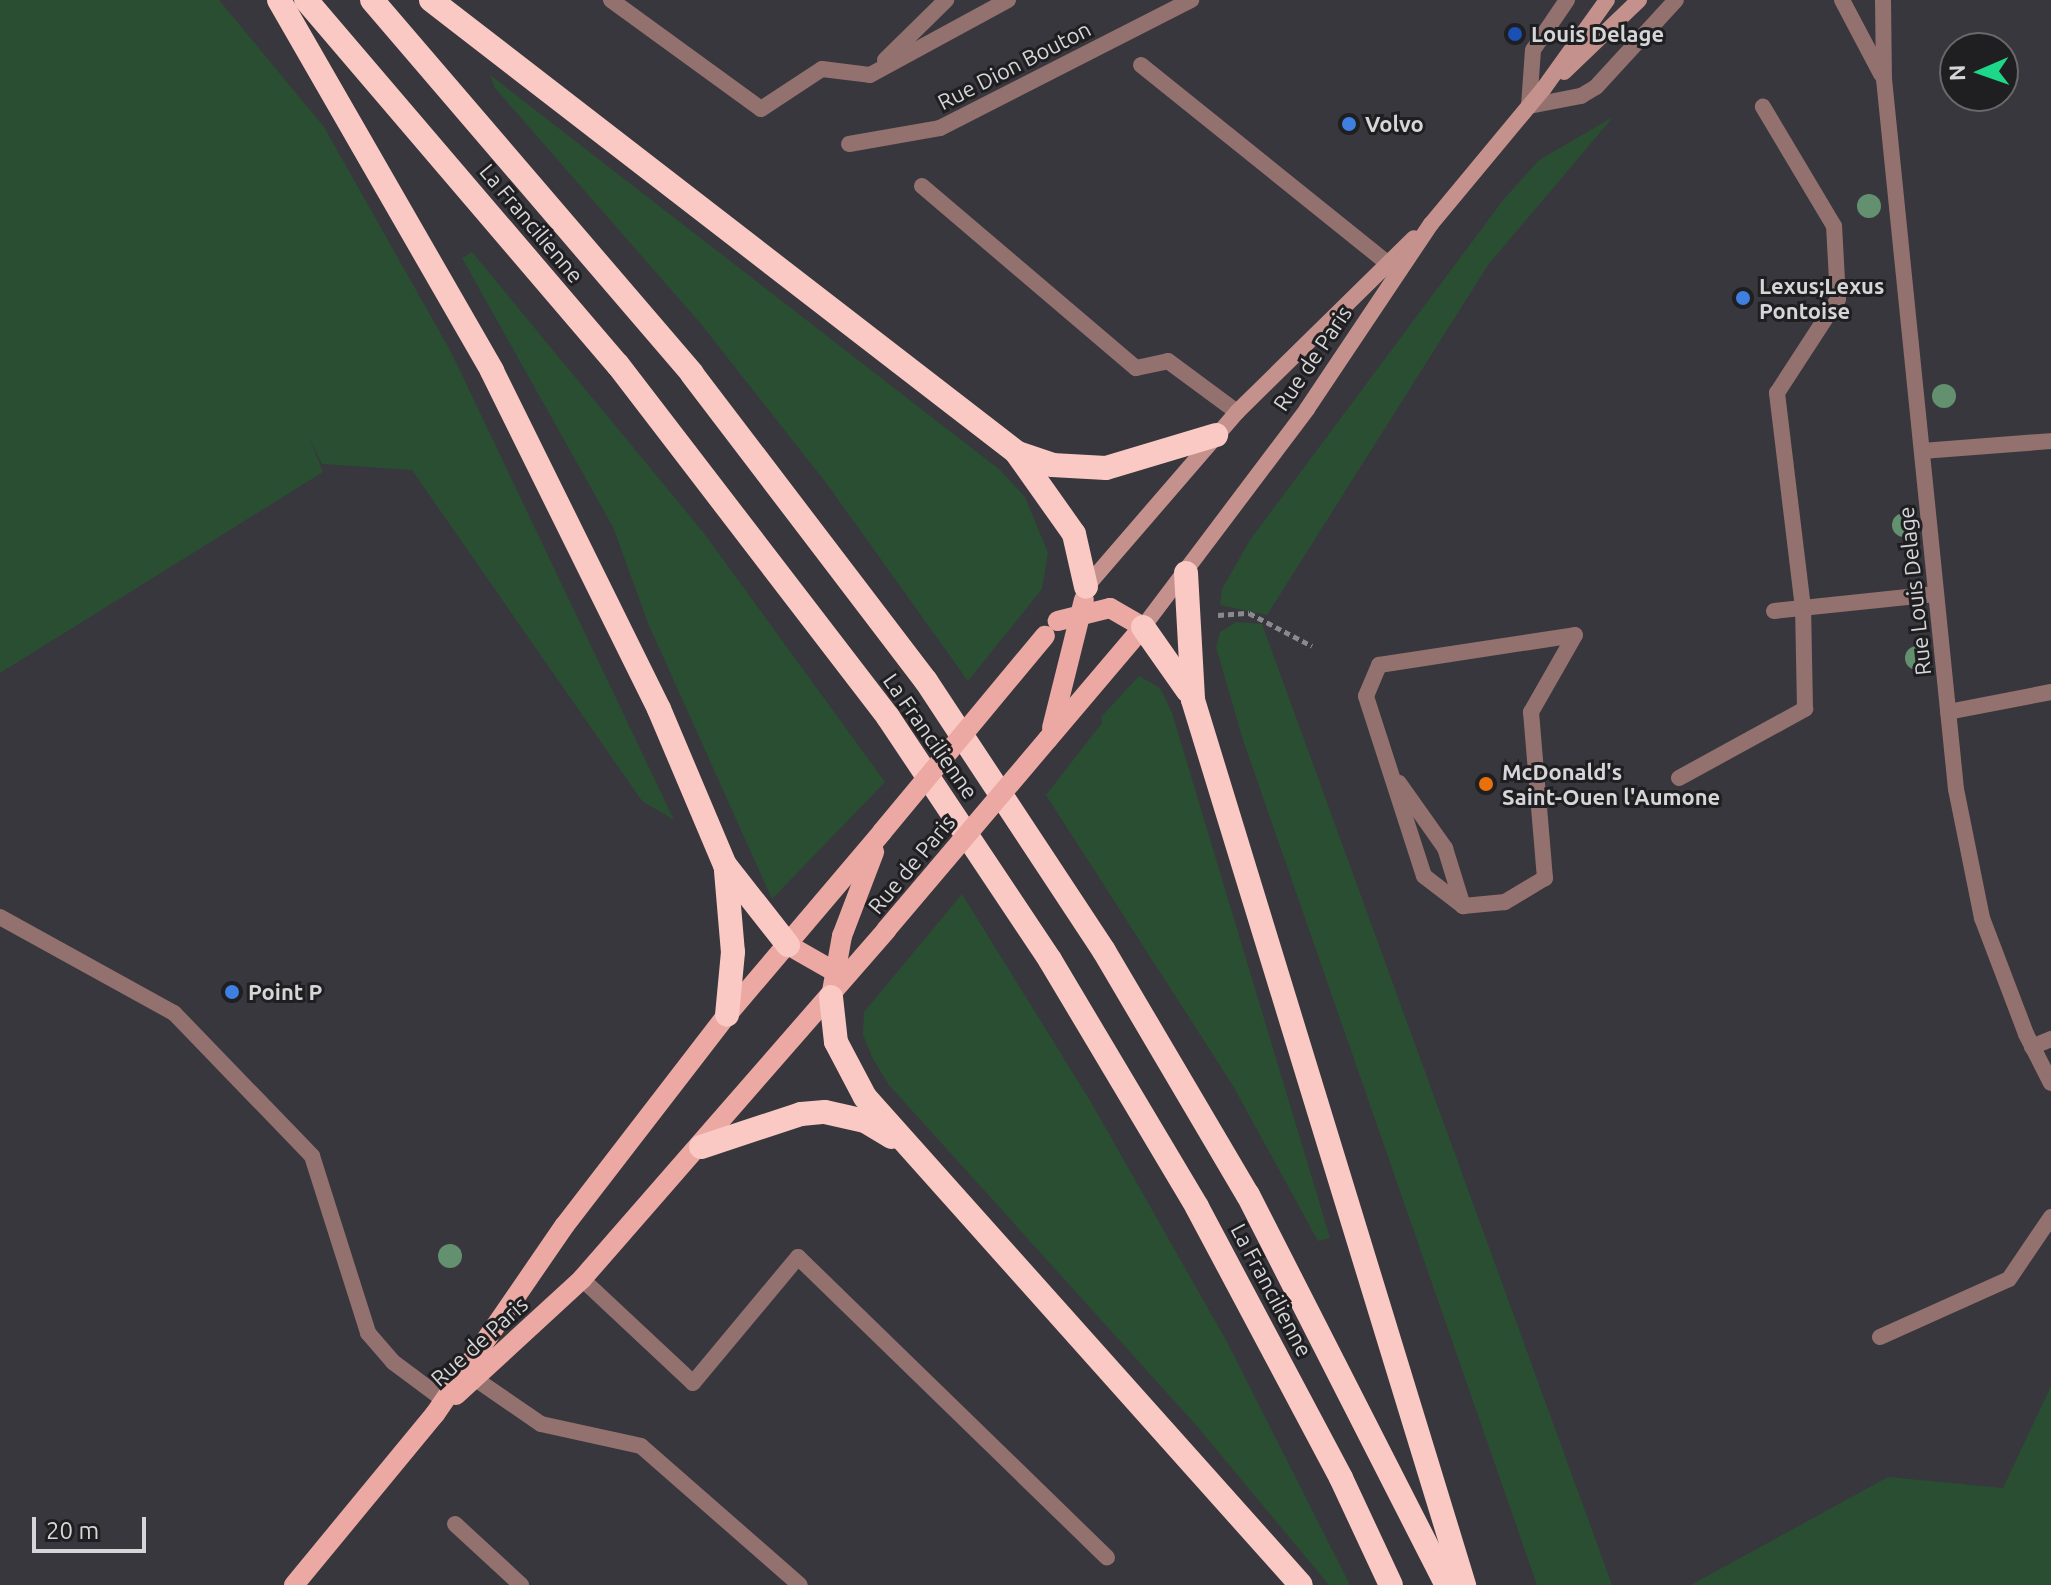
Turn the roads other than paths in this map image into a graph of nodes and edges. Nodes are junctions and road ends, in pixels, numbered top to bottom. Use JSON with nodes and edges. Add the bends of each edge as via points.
{"nodes":[{"id":1,"x":279,"y":0,"type":"edge"},
{"id":2,"x":306,"y":0,"type":"edge"},
{"id":3,"x":372,"y":0,"type":"edge"},
{"id":4,"x":431,"y":0,"type":"edge"},
{"id":5,"x":611,"y":0,"type":"edge"},
{"id":6,"x":946,"y":0,"type":"edge"},
{"id":7,"x":1008,"y":0,"type":"edge"},
{"id":8,"x":1191,"y":0,"type":"edge"},
{"id":9,"x":1567,"y":0,"type":"edge"},
{"id":10,"x":1607,"y":0,"type":"edge"},
{"id":11,"x":1639,"y":0,"type":"edge"},
{"id":12,"x":1676,"y":0,"type":"edge"},
{"id":13,"x":1842,"y":0,"type":"edge"},
{"id":14,"x":1883,"y":0,"type":"edge"},
{"id":15,"x":1141,"y":65,"type":"dead end"},
{"id":16,"x":870,"y":75,"type":"junction"},
{"id":17,"x":1884,"y":79,"type":"junction"},
{"id":18,"x":1544,"y":88,"type":"junction"},
{"id":19,"x":1529,"y":106,"type":"junction"},
{"id":20,"x":1763,"y":107,"type":"dead end"},
{"id":21,"x":849,"y":144,"type":"dead end"},
{"id":22,"x":922,"y":186,"type":"dead end"},
{"id":23,"x":1431,"y":224,"type":"junction"},
{"id":24,"x":1386,"y":262,"type":"junction"},
{"id":25,"x":1237,"y":412,"type":"junction"},
{"id":26,"x":1216,"y":435,"type":"junction"},
{"id":27,"x":2051,"y":441,"type":"edge"},
{"id":28,"x":1922,"y":451,"type":"junction"},
{"id":29,"x":1016,"y":452,"type":"junction"},
{"id":30,"x":1186,"y":573,"type":"junction"},
{"id":31,"x":1086,"y":587,"type":"junction"},
{"id":32,"x":1936,"y":594,"type":"junction"},
{"id":33,"x":1803,"y":608,"type":"junction"},
{"id":34,"x":1774,"y":611,"type":"dead end"},
{"id":35,"x":1082,"y":612,"type":"junction"},
{"id":36,"x":1143,"y":627,"type":"junction"},
{"id":37,"x":1051,"y":629,"type":"junction"},
{"id":38,"x":2051,"y":692,"type":"edge"},
{"id":39,"x":1193,"y":700,"type":"junction"},
{"id":40,"x":1948,"y":712,"type":"junction"},
{"id":41,"x":1048,"y":739,"type":"junction"},
{"id":42,"x":1395,"y":778,"type":"junction"},
{"id":43,"x":1679,"y":778,"type":"dead end"},
{"id":44,"x":725,"y":865,"type":"junction"},
{"id":45,"x":853,"y":883,"type":"junction"},
{"id":46,"x":1463,"y":906,"type":"junction"},
{"id":47,"x":0,"y":917,"type":"edge"},
{"id":48,"x":788,"y":945,"type":"junction"},
{"id":49,"x":837,"y":982,"type":"junction"},
{"id":50,"x":727,"y":1015,"type":"junction"},
{"id":51,"x":2051,"y":1039,"type":"edge"},
{"id":52,"x":2032,"y":1047,"type":"junction"},
{"id":53,"x":2051,"y":1083,"type":"edge"},
{"id":54,"x":909,"y":1146,"type":"junction"},
{"id":55,"x":701,"y":1147,"type":"junction"},
{"id":56,"x":2051,"y":1217,"type":"edge"},
{"id":57,"x":582,"y":1279,"type":"junction"},
{"id":58,"x":1880,"y":1337,"type":"dead end"},
{"id":59,"x":474,"y":1378,"type":"junction"},
{"id":60,"x":439,"y":1407,"type":"junction"},
{"id":61,"x":455,"y":1524,"type":"dead end"},
{"id":62,"x":1107,"y":1558,"type":"dead end"},
{"id":63,"x":307,"y":1567,"type":"junction"},
{"id":64,"x":287,"y":1585,"type":"edge"},
{"id":65,"x":294,"y":1585,"type":"edge"},
{"id":66,"x":521,"y":1585,"type":"edge"},
{"id":67,"x":800,"y":1585,"type":"edge"},
{"id":68,"x":1301,"y":1585,"type":"edge"},
{"id":69,"x":1391,"y":1585,"type":"edge"},
{"id":70,"x":1447,"y":1585,"type":"edge"},
{"id":71,"x":1464,"y":1585,"type":"edge"}],
"edges":[{"from":1,"to":44,"type":"highway","via":[[492,371],[659,709]]},
{"from":2,"to":69,"type":"highway","name":"La Francilienne","via":[[628,376],[888,717],[1050,960],[1197,1207],[1341,1478]]},
{"from":3,"to":70,"type":"highway","name":"La Francilienne","via":[[692,374],[926,681],[1104,951],[1248,1195]]},
{"from":4,"to":29,"type":"highway"},
{"from":5,"to":16,"type":"street","via":[[761,109],[822,69]]},
{"from":6,"to":16,"type":"street"},
{"from":7,"to":16,"type":"street"},
{"from":8,"to":21,"type":"street","name":"Rue Dion Bouton","via":[[940,128]]},
{"from":9,"to":19,"type":"street","via":[[1537,40]]},
{"from":10,"to":18,"type":"main road","name":"Rue de Paris"},
{"from":11,"to":18,"type":"main road","name":"Rue de Paris"},
{"from":12,"to":19,"type":"street","via":[[1596,87],[1581,96]]},
{"from":13,"to":17,"type":"street"},
{"from":14,"to":17,"type":"street","name":"Rue Louis Delage"},
{"from":15,"to":24,"type":"street"},
{"from":17,"to":28,"type":"street","name":"Rue Louis Delage"},
{"from":18,"to":19,"type":"main road","name":"Rue de Paris"},
{"from":19,"to":23,"type":"main road","name":"Rue de Paris"},
{"from":20,"to":33,"type":"street","via":[[1834,226],[1838,299],[1777,393]]},
{"from":22,"to":25,"type":"street","via":[[1136,368],[1168,361]]},
{"from":23,"to":24,"type":"main road","name":"Rue de Paris"},
{"from":23,"to":30,"type":"main road","name":"Rue de Paris","via":[[1307,409]]},
{"from":24,"to":25,"type":"main road","name":"Rue de Paris"},
{"from":25,"to":26,"type":"main road","name":"Rue de Paris"},
{"from":26,"to":29,"type":"highway","via":[[1106,468],[1052,465]]},
{"from":26,"to":31,"type":"main road","name":"Rue de Paris"},
{"from":27,"to":28,"type":"street"},
{"from":28,"to":32,"type":"street","name":"Rue Louis Delage"},
{"from":29,"to":31,"type":"highway","via":[[1074,534]]},
{"from":30,"to":36,"type":"main road","name":"Rue de Paris"},
{"from":30,"to":39,"type":"highway"},
{"from":31,"to":35,"type":"main road"},
{"from":31,"to":37,"type":"main road","name":"Rue de Paris"},
{"from":32,"to":33,"type":"street"},
{"from":32,"to":40,"type":"street","name":"Rue Louis Delage"},
{"from":33,"to":34,"type":"street"},
{"from":33,"to":43,"type":"street","via":[[1805,709]]},
{"from":35,"to":36,"type":"main road","via":[[1120,610]]},
{"from":35,"to":37,"type":"main road"},
{"from":35,"to":41,"type":"main road"},
{"from":36,"to":39,"type":"highway"},
{"from":36,"to":41,"type":"main road","name":"Rue de Paris"},
{"from":37,"to":45,"type":"main road","name":"Rue de Paris","bridge":true,"via":[[882,832]]},
{"from":38,"to":40,"type":"street"},
{"from":39,"to":71,"type":"highway"},
{"from":40,"to":52,"type":"street","name":"Rue Louis Delage","via":[[1956,789],[1982,918]]},
{"from":41,"to":49,"type":"main road","name":"Rue de Paris","bridge":true},
{"from":42,"to":46,"type":"street","via":[[1445,848]]},
{"from":42,"to":46,"type":"street","via":[[1404,827],[1424,876]]},
{"from":42,"to":46,"type":"street","via":[[1366,696],[1379,665],[1575,635],[1531,712],[1545,878],[1505,902]]},
{"from":44,"to":48,"type":"highway"},
{"from":44,"to":50,"type":"highway","via":[[733,952]]},
{"from":45,"to":48,"type":"main road","name":"Rue de Paris"},
{"from":45,"to":49,"type":"main road"},
{"from":47,"to":60,"type":"street","via":[[174,1013],[312,1156],[368,1333]]},
{"from":48,"to":49,"type":"main road"},
{"from":48,"to":50,"type":"main road","name":"Rue de Paris"},
{"from":49,"to":54,"type":"highway","via":[[832,1027],[845,1066]]},
{"from":49,"to":55,"type":"main road","name":"Rue de Paris"},
{"from":50,"to":60,"type":"main road","name":"Rue de Paris","via":[[565,1225]]},
{"from":51,"to":52,"type":"street"},
{"from":52,"to":53,"type":"street","name":"Rue Louis Delage"},
{"from":54,"to":55,"type":"highway","via":[[865,1121],[825,1112],[801,1114]]},
{"from":54,"to":68,"type":"highway"},
{"from":55,"to":57,"type":"main road","name":"Rue de Paris"},
{"from":56,"to":58,"type":"street","via":[[2009,1279]]},
{"from":57,"to":59,"type":"main road","name":"Rue de Paris"},
{"from":57,"to":62,"type":"street","via":[[693,1383],[798,1257]]},
{"from":59,"to":60,"type":"main road","name":"Rue de Paris"},
{"from":59,"to":67,"type":"street","via":[[541,1424],[641,1446]]},
{"from":60,"to":63,"type":"main road","name":"Rue de Paris"},
{"from":61,"to":66,"type":"street"},
{"from":63,"to":64,"type":"main road","name":"Rue de Paris"},
{"from":63,"to":65,"type":"main road","name":"Rue de Paris"}]}
